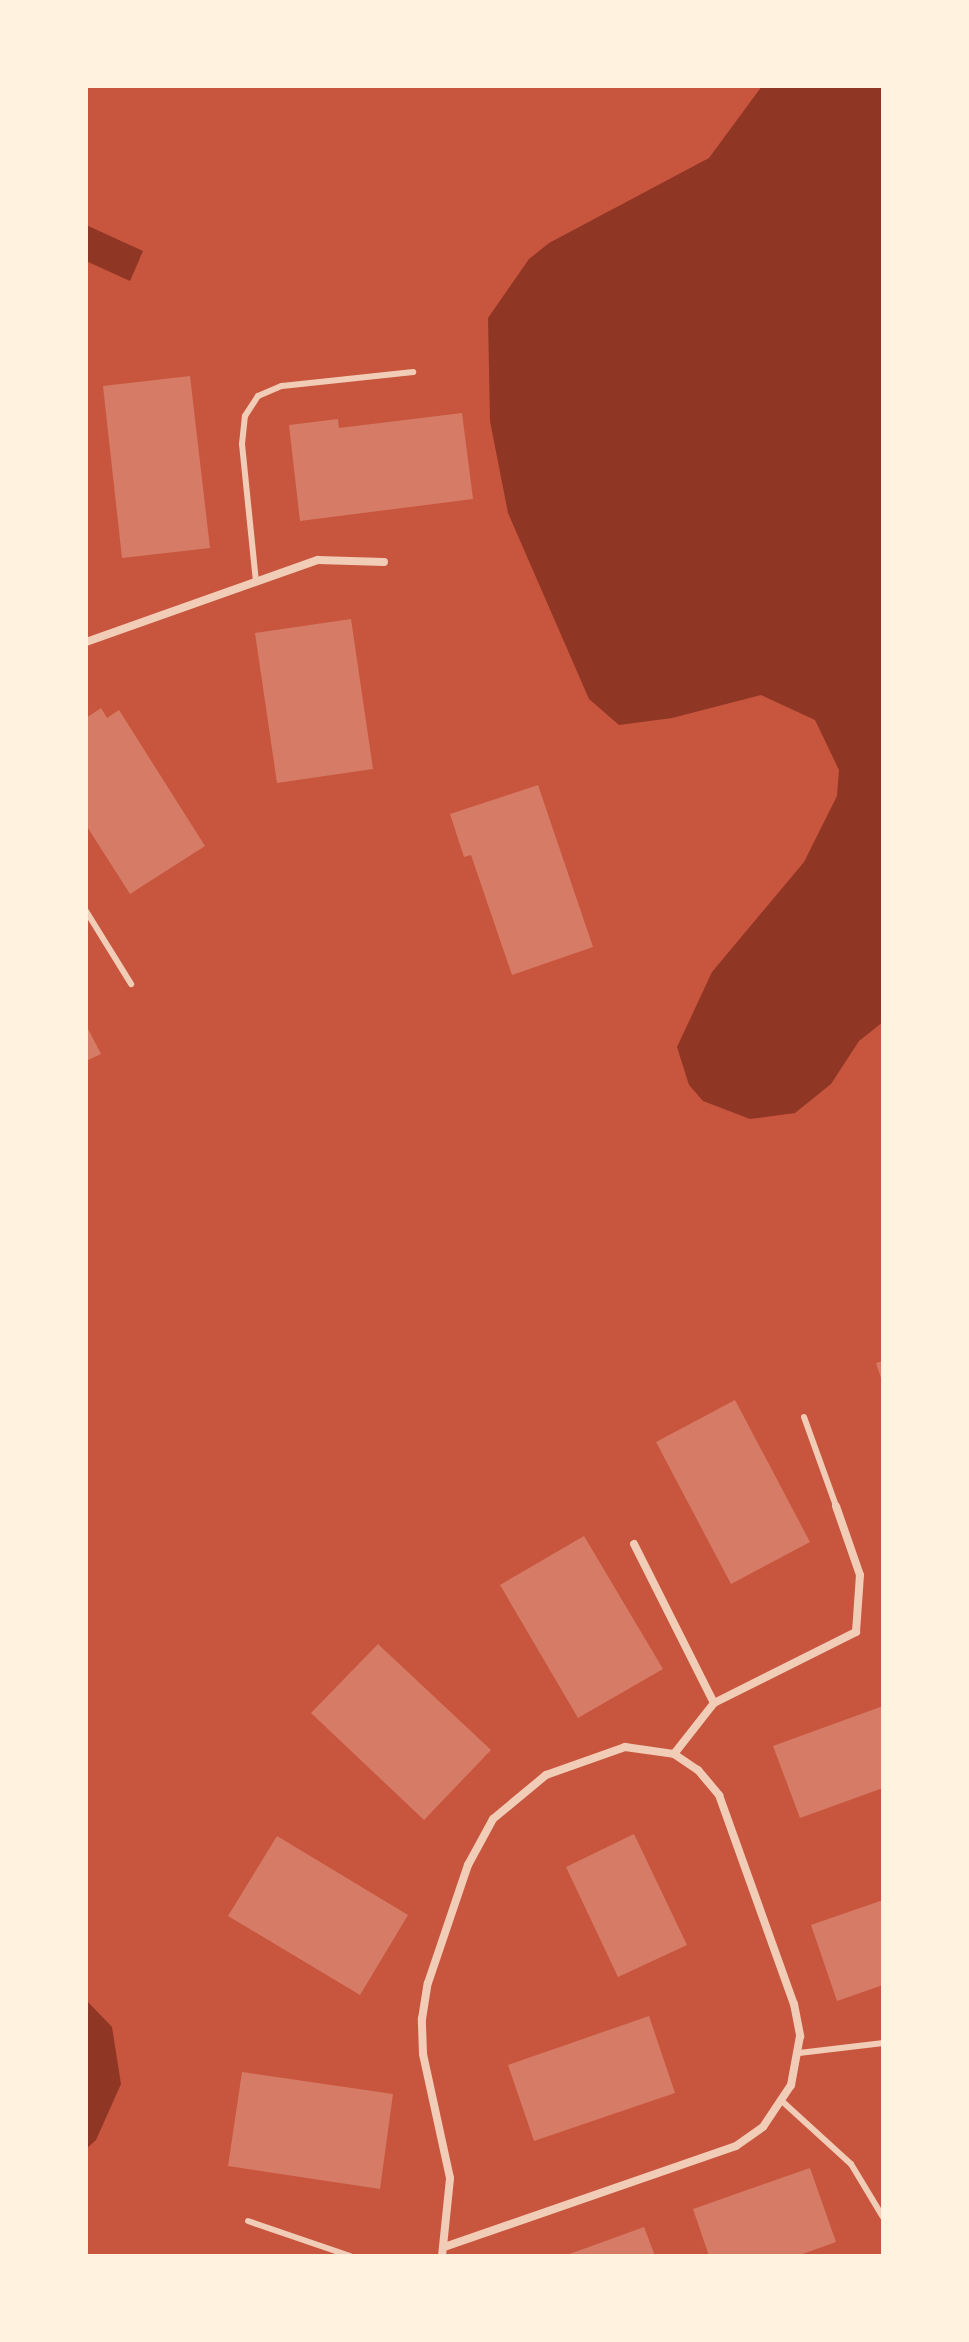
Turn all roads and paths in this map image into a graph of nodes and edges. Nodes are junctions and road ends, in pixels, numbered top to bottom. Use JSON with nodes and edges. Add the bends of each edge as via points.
{"nodes":[{"id":1,"x":413,"y":372,"type":"dead end"},
{"id":2,"x":384,"y":562,"type":"dead end"},
{"id":3,"x":256,"y":582,"type":"junction"},
{"id":4,"x":86,"y":642,"type":"edge"},
{"id":5,"x":86,"y":911,"type":"edge"},
{"id":6,"x":131,"y":984,"type":"dead end"},
{"id":7,"x":804,"y":1417,"type":"dead end"},
{"id":8,"x":836,"y":1506,"type":"joint"},
{"id":9,"x":634,"y":1544,"type":"dead end"},
{"id":10,"x":714,"y":1703,"type":"junction"},
{"id":11,"x":674,"y":1754,"type":"junction"},
{"id":12,"x":883,"y":2043,"type":"edge"},
{"id":13,"x":799,"y":2053,"type":"junction"},
{"id":14,"x":783,"y":2102,"type":"junction"},
{"id":15,"x":883,"y":2217,"type":"edge"},
{"id":16,"x":248,"y":2221,"type":"dead end"},
{"id":17,"x":444,"y":2251,"type":"edge"},
{"id":18,"x":350,"y":2256,"type":"edge"}],
"edges":[{"from":1,"to":3,"type":"lane","via":[[282,386],[258,396],[245,416],[242,444]]},
{"from":2,"to":3,"type":"street","via":[[318,560]]},
{"from":3,"to":4,"type":"street"},
{"from":5,"to":6,"type":"lane"},
{"from":7,"to":8,"type":"lane"},
{"from":8,"to":10,"type":"street","via":[[860,1575],[856,1632]]},
{"from":9,"to":10,"type":"street"},
{"from":10,"to":11,"type":"street"},
{"from":11,"to":13,"type":"street","via":[[698,1770],[719,1795],[794,2004]]},
{"from":11,"to":17,"type":"street","via":[[625,1747],[546,1775],[493,1819],[468,1865],[428,1983],[422,2019],[423,2054],[450,2178]]},
{"from":12,"to":13,"type":"lane"},
{"from":13,"to":14,"type":"street"},
{"from":14,"to":15,"type":"lane","via":[[851,2164]]},
{"from":14,"to":17,"type":"street","via":[[763,2127],[736,2146]]},
{"from":16,"to":18,"type":"lane"}]}
